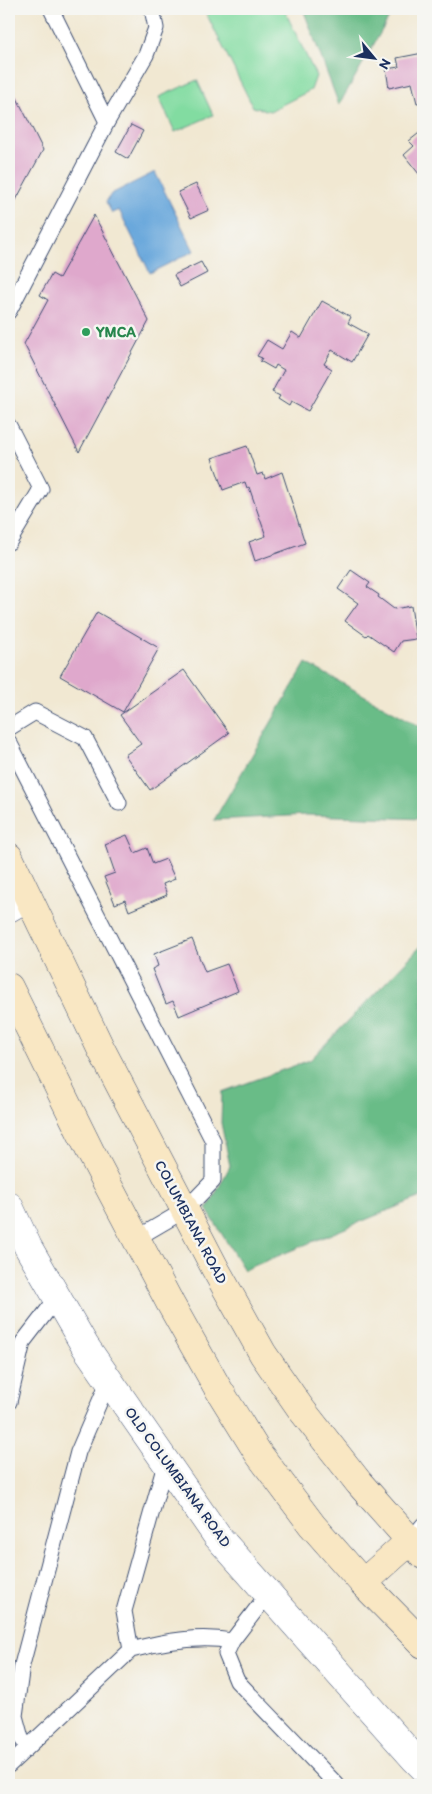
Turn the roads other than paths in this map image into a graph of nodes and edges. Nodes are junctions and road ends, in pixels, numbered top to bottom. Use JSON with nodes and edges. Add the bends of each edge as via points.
{"nodes":[{"id":1,"x":51,"y":9,"type":"edge"},
{"id":2,"x":152,"y":9,"type":"edge"},
{"id":3,"x":107,"y":122,"type":"junction"},
{"id":4,"x":9,"y":311,"type":"edge"},
{"id":5,"x":9,"y":426,"type":"edge"},
{"id":6,"x":9,"y":542,"type":"edge"},
{"id":7,"x":9,"y":728,"type":"edge"},
{"id":8,"x":9,"y":742,"type":"edge"},
{"id":9,"x":119,"y":803,"type":"dead end"},
{"id":10,"x":9,"y":857,"type":"edge"},
{"id":11,"x":18,"y":903,"type":"edge"},
{"id":12,"x":9,"y":987,"type":"edge"},
{"id":13,"x":9,"y":1206,"type":"edge"},
{"id":14,"x":185,"y":1210,"type":"junction"},
{"id":15,"x":137,"y":1238,"type":"junction"},
{"id":16,"x":57,"y":1298,"type":"junction"},
{"id":17,"x":12,"y":1372,"type":"edge"},
{"id":18,"x":109,"y":1380,"type":"junction"},
{"id":19,"x":9,"y":1402,"type":"edge"},
{"id":20,"x":166,"y":1462,"type":"junction"},
{"id":21,"x":419,"y":1540,"type":"edge"},
{"id":22,"x":363,"y":1584,"type":"junction"},
{"id":23,"x":268,"y":1594,"type":"junction"},
{"id":24,"x":232,"y":1641,"type":"junction"},
{"id":25,"x":423,"y":1644,"type":"edge"},
{"id":26,"x":131,"y":1650,"type":"junction"},
{"id":27,"x":28,"y":1747,"type":"junction"},
{"id":28,"x":9,"y":1765,"type":"edge"},
{"id":29,"x":423,"y":1767,"type":"edge"},
{"id":30,"x":337,"y":1785,"type":"edge"}],
"edges":[{"from":1,"to":3,"type":"lane"},
{"from":2,"to":3,"type":"lane","via":[[156,28],[146,56]]},
{"from":3,"to":4,"type":"lane"},
{"from":5,"to":6,"type":"lane","via":[[41,489]]},
{"from":7,"to":9,"type":"lane","via":[[35,712],[85,738]]},
{"from":8,"to":14,"type":"lane","via":[[213,1141],[213,1181]]},
{"from":10,"to":11,"type":"main road","name":"COLUMBIANA ROAD"},
{"from":11,"to":14,"type":"main road","name":"COLUMBIANA ROAD","via":[[101,1050]]},
{"from":12,"to":15,"type":"main road"},
{"from":13,"to":16,"type":"street","name":"OLD COLUMBIANA ROAD"},
{"from":14,"to":15,"type":"lane"},
{"from":14,"to":21,"type":"main road","name":"COLUMBIANA ROAD","via":[[263,1354],[301,1409],[359,1483]]},
{"from":15,"to":22,"type":"main road","via":[[207,1369],[258,1453],[312,1525]]},
{"from":16,"to":17,"type":"lane","via":[[23,1342]]},
{"from":16,"to":18,"type":"street","name":"OLD COLUMBIANA ROAD"},
{"from":17,"to":19,"type":"lane"},
{"from":18,"to":20,"type":"street","name":"OLD COLUMBIANA ROAD"},
{"from":18,"to":27,"type":"lane","via":[[78,1452],[22,1665],[15,1716],[21,1738]]},
{"from":20,"to":23,"type":"street","name":"OLD COLUMBIANA ROAD","via":[[217,1536]]},
{"from":20,"to":26,"type":"lane","via":[[124,1611]]},
{"from":21,"to":22,"type":"main road"},
{"from":22,"to":25,"type":"main road"},
{"from":23,"to":24,"type":"lane"},
{"from":23,"to":29,"type":"street","name":"OLD COLUMBIANA ROAD"},
{"from":24,"to":26,"type":"lane","via":[[218,1638],[164,1641]]},
{"from":24,"to":30,"type":"lane","via":[[226,1654],[237,1681]]},
{"from":26,"to":27,"type":"lane"},
{"from":27,"to":28,"type":"lane"}]}
